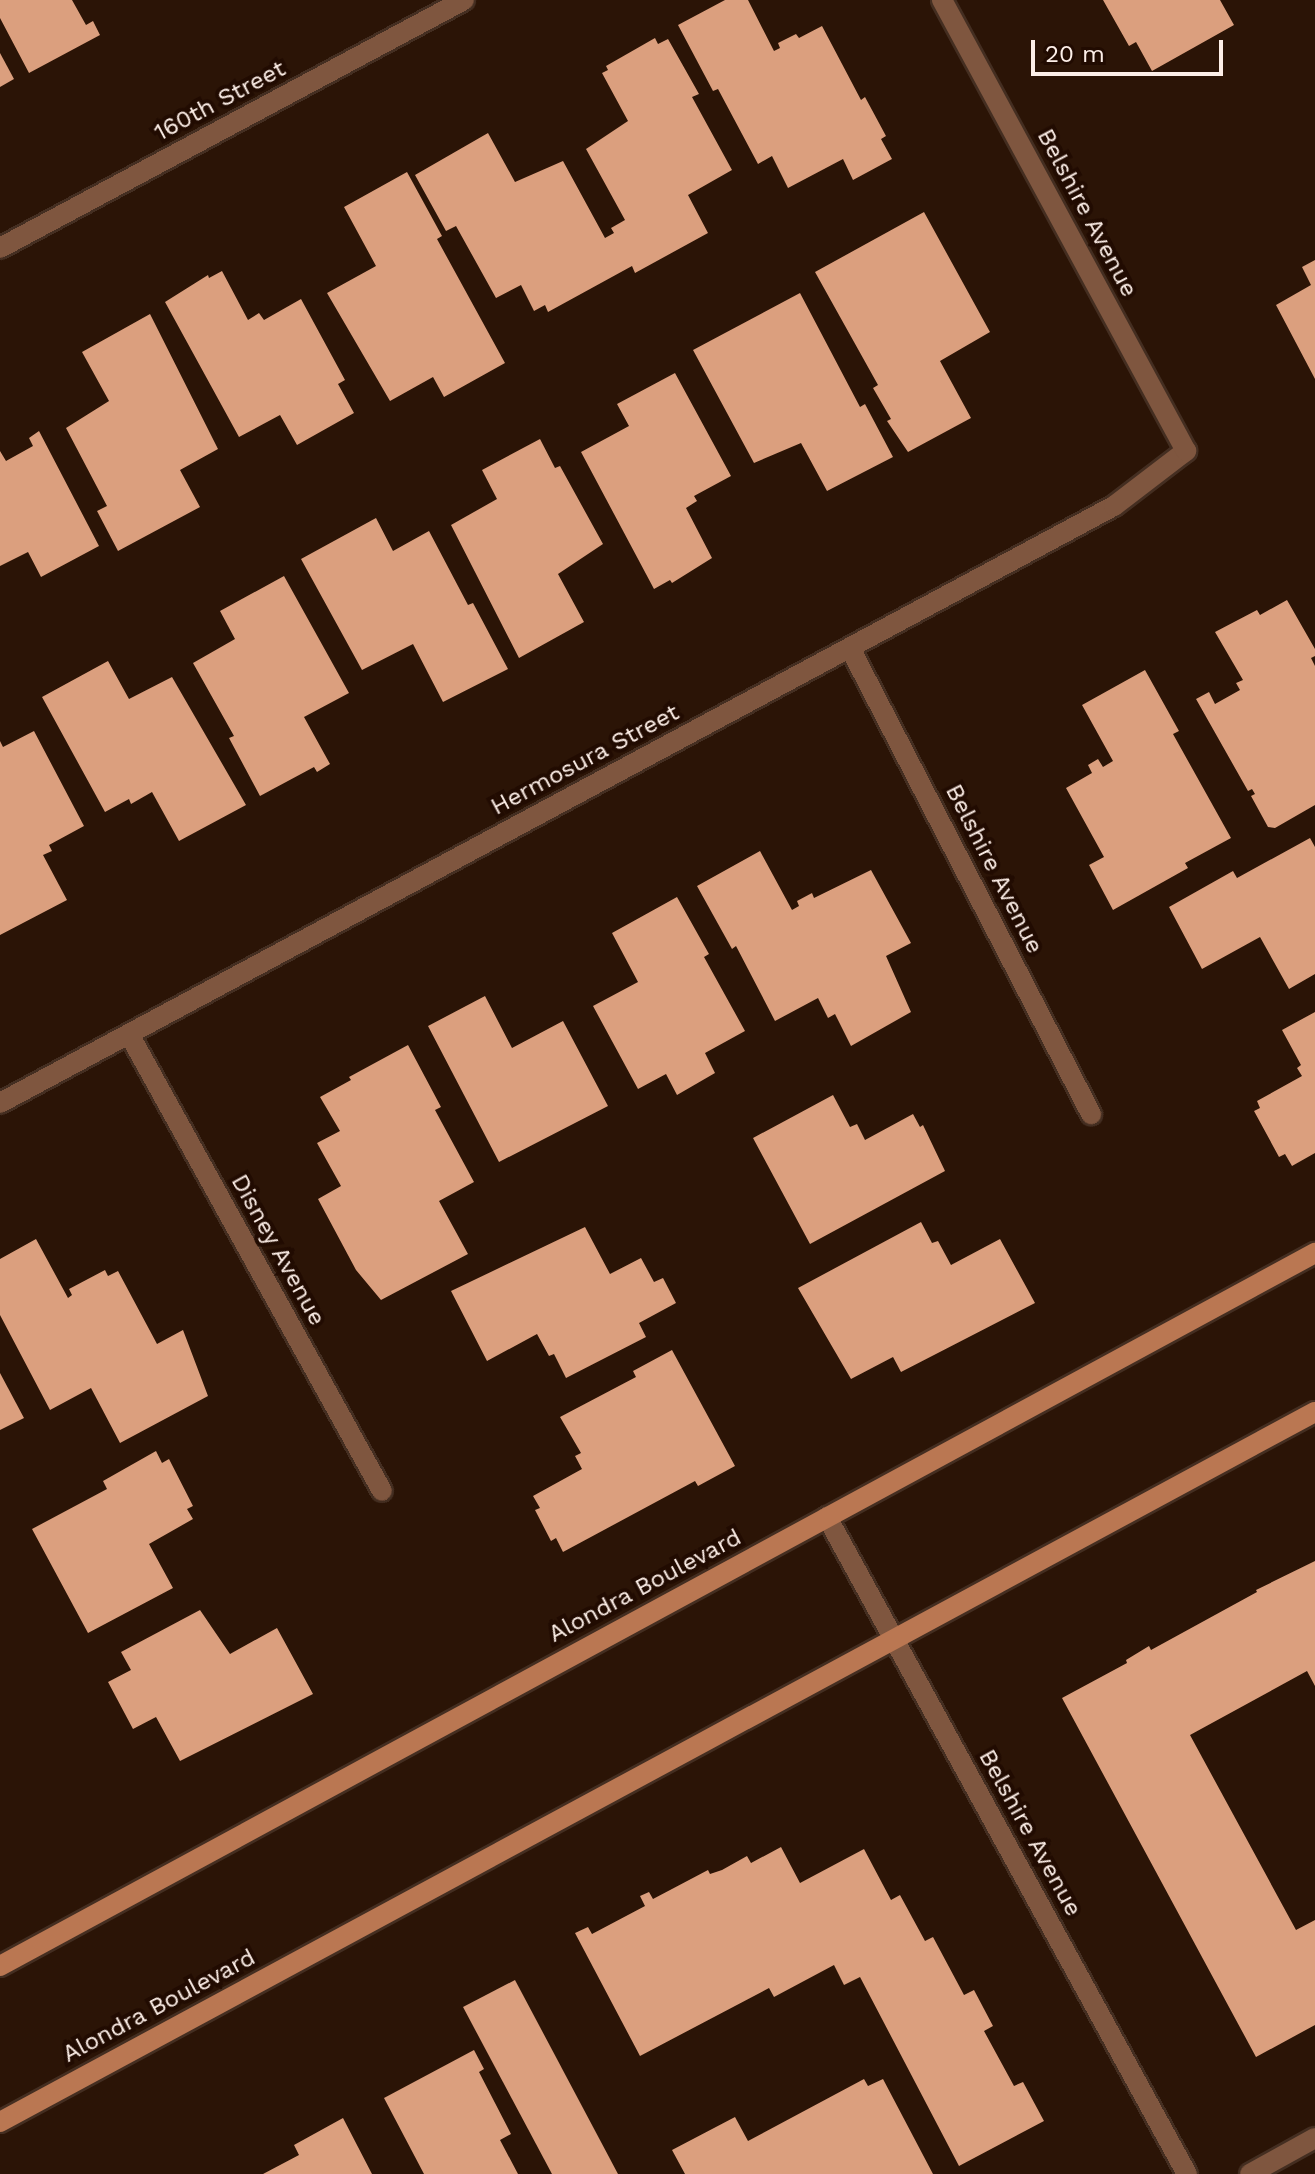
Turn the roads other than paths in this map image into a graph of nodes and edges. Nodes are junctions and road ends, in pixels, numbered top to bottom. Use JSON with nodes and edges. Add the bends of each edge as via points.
{"nodes":[{"id":1,"x":464,"y":0,"type":"edge"},
{"id":2,"x":942,"y":0,"type":"edge"},
{"id":3,"x":0,"y":248,"type":"edge"},
{"id":4,"x":1186,"y":451,"type":"joint"},
{"id":5,"x":850,"y":648,"type":"junction"},
{"id":6,"x":129,"y":1034,"type":"junction"},
{"id":7,"x":0,"y":1103,"type":"edge"},
{"id":8,"x":1091,"y":1114,"type":"dead end"},
{"id":9,"x":1315,"y":1253,"type":"edge"},
{"id":10,"x":1315,"y":1412,"type":"edge"},
{"id":11,"x":382,"y":1491,"type":"dead end"},
{"id":12,"x":827,"y":1517,"type":"junction"},
{"id":13,"x":895,"y":1639,"type":"junction"},
{"id":14,"x":0,"y":1966,"type":"edge"},
{"id":15,"x":0,"y":2122,"type":"edge"},
{"id":16,"x":1315,"y":2138,"type":"edge"},
{"id":17,"x":1187,"y":2174,"type":"edge"},
{"id":18,"x":1250,"y":2174,"type":"edge"}],
"edges":[{"from":1,"to":3,"type":"street","name":"160th Street"},
{"from":2,"to":4,"type":"street","name":"Belshire Avenue"},
{"from":4,"to":5,"type":"street","name":"Hermosura Street","via":[[1114,506]]},
{"from":5,"to":6,"type":"street","name":"Hermosura Street"},
{"from":5,"to":8,"type":"street","name":"Belshire Avenue"},
{"from":6,"to":7,"type":"street","name":"Hermosura Street"},
{"from":6,"to":11,"type":"street","name":"Disney Avenue"},
{"from":9,"to":12,"type":"main road","name":"Alondra Boulevard"},
{"from":10,"to":13,"type":"main road","name":"Alondra Boulevard"},
{"from":12,"to":13,"type":"street","name":"Belshire Avenue"},
{"from":12,"to":14,"type":"main road","name":"Alondra Boulevard"},
{"from":13,"to":15,"type":"main road","name":"Alondra Boulevard"},
{"from":13,"to":17,"type":"street","name":"Belshire Avenue"},
{"from":16,"to":18,"type":"street"}]}
